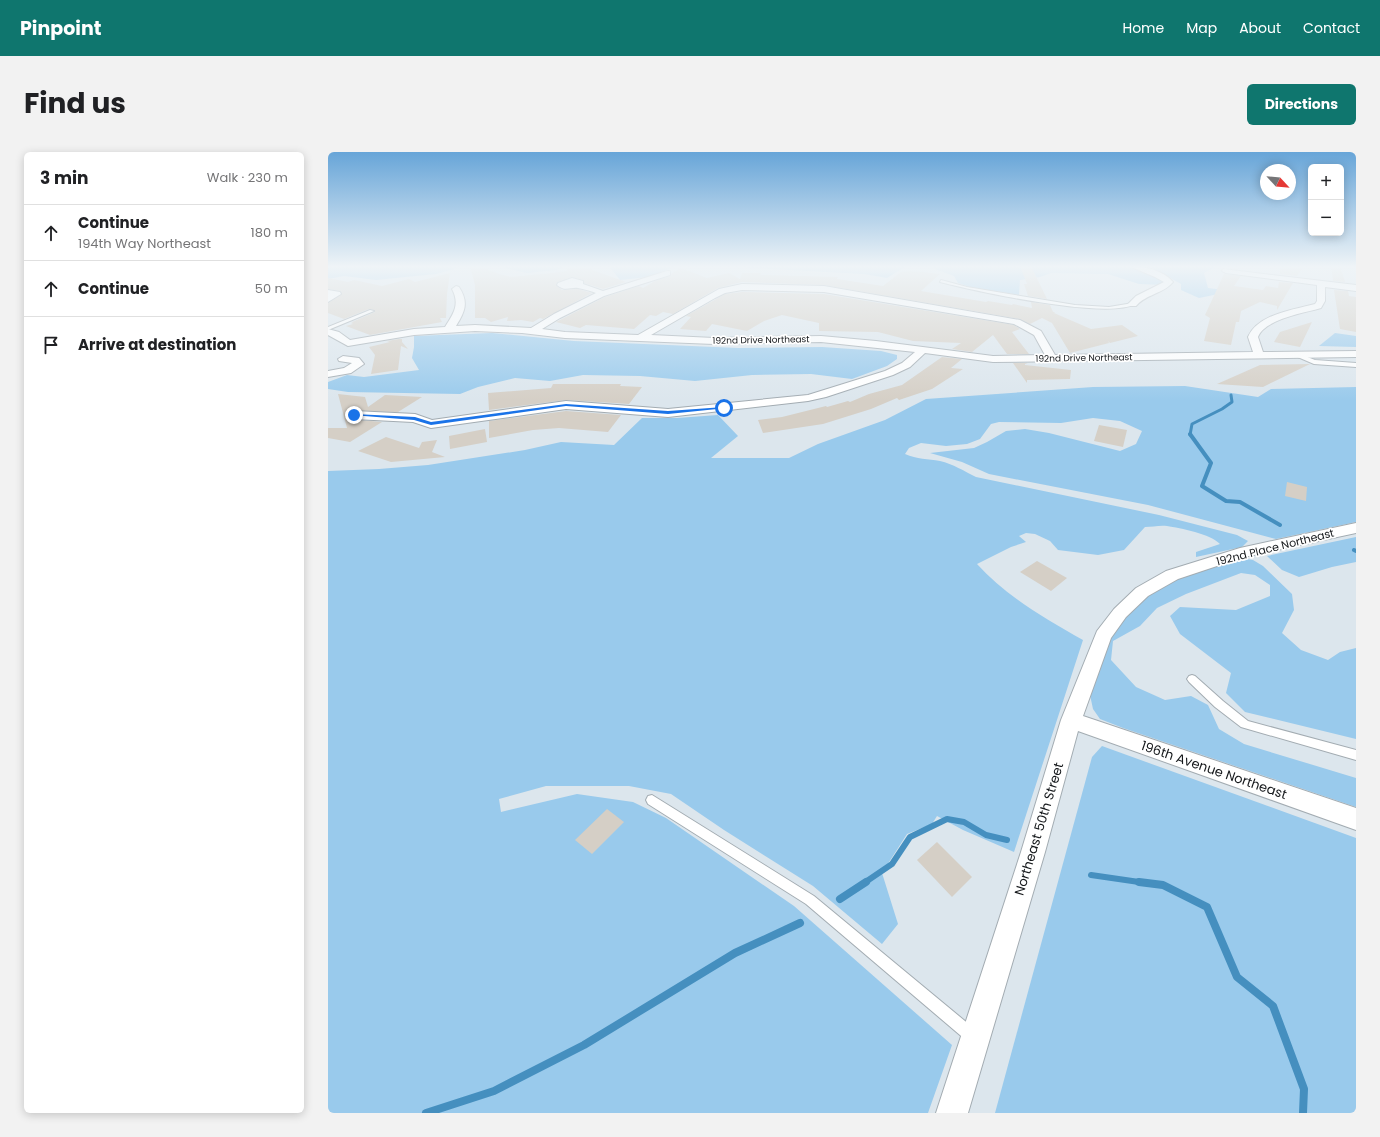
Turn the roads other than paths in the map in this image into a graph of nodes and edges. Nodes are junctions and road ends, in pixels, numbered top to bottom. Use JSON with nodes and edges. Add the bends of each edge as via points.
{"nodes":[{"id":1,"x":372,"y":311,"type":"dead end"},
{"id":2,"x":460,"y":311,"type":"edge"},
{"id":3,"x":569,"y":311,"type":"edge"},
{"id":4,"x":687,"y":311,"type":"edge"},
{"id":5,"x":951,"y":311,"type":"edge"},
{"id":6,"x":1301,"y":311,"type":"edge"},
{"id":7,"x":785,"y":328,"type":"dead end"},
{"id":8,"x":449,"y":329,"type":"junction"},
{"id":9,"x":328,"y":330,"type":"edge"},
{"id":10,"x":533,"y":331,"type":"junction"},
{"id":11,"x":640,"y":338,"type":"junction"},
{"id":12,"x":781,"y":339,"type":"junction"},
{"id":13,"x":348,"y":343,"type":"junction"},
{"id":14,"x":1143,"y":348,"type":"dead end"},
{"id":15,"x":922,"y":351,"type":"junction"},
{"id":16,"x":1259,"y":354,"type":"junction"},
{"id":17,"x":1295,"y":354,"type":"junction"},
{"id":18,"x":1356,"y":354,"type":"edge"},
{"id":19,"x":1208,"y":356,"type":"junction"},
{"id":20,"x":1150,"y":357,"type":"junction"},
{"id":21,"x":1052,"y":358,"type":"junction"},
{"id":22,"x":343,"y":360,"type":"junction"},
{"id":23,"x":1217,"y":363,"type":"dead end"},
{"id":24,"x":1356,"y":365,"type":"edge"},
{"id":25,"x":328,"y":374,"type":"edge"},
{"id":26,"x":354,"y":415,"type":"dead end"},
{"id":27,"x":1356,"y":528,"type":"edge"},
{"id":28,"x":1172,"y":575,"type":"joint"},
{"id":29,"x":1192,"y":678,"type":"dead end"},
{"id":30,"x":1071,"y":720,"type":"junction"},
{"id":31,"x":1356,"y":755,"type":"edge"},
{"id":32,"x":652,"y":800,"type":"dead end"},
{"id":33,"x":1356,"y":819,"type":"edge"},
{"id":34,"x":975,"y":1038,"type":"junction"},
{"id":35,"x":952,"y":1113,"type":"edge"}],
"edges":[{"from":1,"to":9,"type":"lane"},
{"from":2,"to":8,"type":"street"},
{"from":3,"to":10,"type":"street"},
{"from":4,"to":11,"type":"street"},
{"from":5,"to":21,"type":"street","via":[[1017,322],[1029,327],[1038,333]]},
{"from":6,"to":16,"type":"street","via":[[1276,318],[1255,331],[1253,338]]},
{"from":7,"to":12,"type":"street"},
{"from":8,"to":10,"type":"street","name":"192nd Drive Northeast"},
{"from":8,"to":13,"type":"street","name":"192nd Drive Northeast"},
{"from":9,"to":13,"type":"street"},
{"from":10,"to":11,"type":"street","name":"192nd Drive Northeast"},
{"from":11,"to":12,"type":"street","name":"192nd Drive Northeast","via":[[714,341]]},
{"from":12,"to":15,"type":"street","name":"192nd Drive Northeast","via":[[845,341]]},
{"from":13,"to":22,"type":"street"},
{"from":14,"to":20,"type":"street","name":"192nd Drive Northeast"},
{"from":15,"to":21,"type":"street","name":"192nd Drive Northeast","via":[[993,359]]},
{"from":15,"to":26,"type":"street","via":[[906,365],[890,373],[808,398],[668,413],[566,405],[431,424],[415,418]]},
{"from":16,"to":17,"type":"street","name":"192nd Drive Northeast"},
{"from":16,"to":19,"type":"street","name":"192nd Drive Northeast"},
{"from":17,"to":18,"type":"street","name":"192nd Drive Northeast"},
{"from":17,"to":24,"type":"lane","via":[[1314,362]]},
{"from":19,"to":20,"type":"street","name":"192nd Drive Northeast"},
{"from":19,"to":23,"type":"street"},
{"from":20,"to":21,"type":"street","name":"192nd Drive Northeast"},
{"from":22,"to":25,"type":"street"},
{"from":22,"to":25,"type":"street","via":[[355,360],[359,364],[347,371]]},
{"from":27,"to":28,"type":"street","name":"192nd Place Northeast","via":[[1240,553]]},
{"from":28,"to":30,"type":"street","name":"Northeast 50th Street","via":[[1142,592],[1120,613],[1102,636]]},
{"from":29,"to":31,"type":"lane","via":[[1245,724]]},
{"from":30,"to":33,"type":"street","name":"196th Avenue Northeast"},
{"from":30,"to":34,"type":"street","name":"Northeast 50th Street"},
{"from":32,"to":34,"type":"lane","via":[[810,900]]},
{"from":34,"to":35,"type":"street","name":"Northeast 50th Street"}]}
